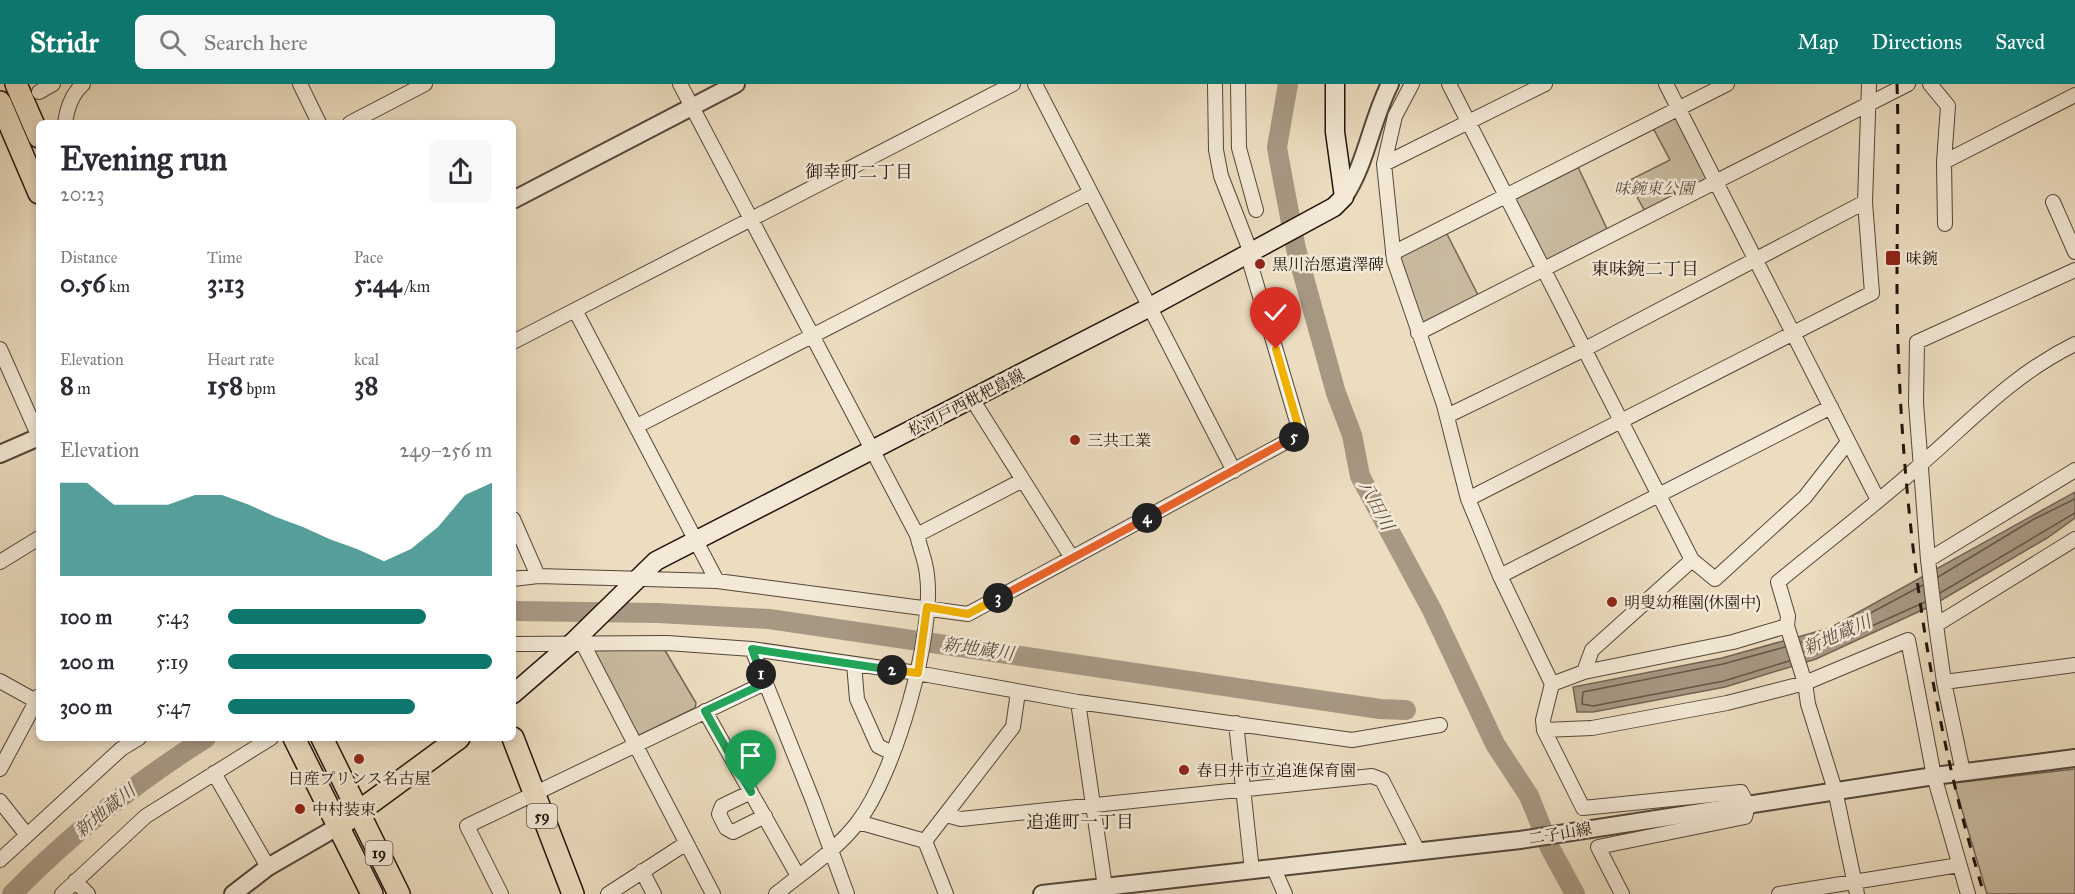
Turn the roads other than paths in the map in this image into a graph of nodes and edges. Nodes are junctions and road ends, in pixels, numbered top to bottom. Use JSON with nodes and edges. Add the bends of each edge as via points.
{"nodes":[{"id":1,"x":16,"y":84,"type":"edge"},
{"id":2,"x":53,"y":84,"type":"edge"},
{"id":3,"x":84,"y":84,"type":"edge"},
{"id":4,"x":300,"y":84,"type":"edge"},
{"id":5,"x":425,"y":84,"type":"edge"},
{"id":6,"x":680,"y":84,"type":"edge"},
{"id":7,"x":736,"y":84,"type":"edge"},
{"id":8,"x":1013,"y":84,"type":"edge"},
{"id":9,"x":1035,"y":84,"type":"edge"},
{"id":10,"x":1215,"y":84,"type":"edge"},
{"id":11,"x":1238,"y":84,"type":"edge"},
{"id":12,"x":1335,"y":84,"type":"edge"},
{"id":13,"x":1390,"y":84,"type":"edge"},
{"id":14,"x":1412,"y":84,"type":"edge"},
{"id":15,"x":1449,"y":84,"type":"edge"},
{"id":16,"x":1545,"y":84,"type":"edge"},
{"id":17,"x":1666,"y":84,"type":"edge"},
{"id":18,"x":1727,"y":84,"type":"edge"},
{"id":19,"x":1869,"y":84,"type":"edge"},
{"id":20,"x":1908,"y":84,"type":"edge"},
{"id":21,"x":1930,"y":84,"type":"edge"},
{"id":22,"x":39,"y":92,"type":"dead end"},
{"id":23,"x":2075,"y":95,"type":"edge"},
{"id":24,"x":0,"y":102,"type":"edge"},
{"id":25,"x":1868,"y":105,"type":"junction"},
{"id":26,"x":692,"y":107,"type":"junction"},
{"id":27,"x":1678,"y":109,"type":"junction"},
{"id":28,"x":66,"y":120,"type":"edge"},
{"id":29,"x":318,"y":120,"type":"edge"},
{"id":30,"x":356,"y":120,"type":"edge"},
{"id":31,"x":1468,"y":123,"type":"junction"},
{"id":32,"x":36,"y":130,"type":"edge"},
{"id":33,"x":1944,"y":162,"type":"junction"},
{"id":34,"x":1384,"y":164,"type":"junction"},
{"id":35,"x":1716,"y":183,"type":"junction"},
{"id":36,"x":36,"y":186,"type":"edge"},
{"id":37,"x":1090,"y":193,"type":"junction"},
{"id":38,"x":1506,"y":196,"type":"junction"},
{"id":39,"x":516,"y":198,"type":"edge"},
{"id":40,"x":1339,"y":202,"type":"junction"},
{"id":41,"x":1865,"y":202,"type":"junction"},
{"id":42,"x":2053,"y":202,"type":"dead end"},
{"id":43,"x":1256,"y":210,"type":"dead end"},
{"id":44,"x":751,"y":219,"type":"junction"},
{"id":45,"x":1946,"y":224,"type":"dead end"},
{"id":46,"x":1256,"y":251,"type":"junction"},
{"id":47,"x":2075,"y":252,"type":"edge"},
{"id":48,"x":1393,"y":253,"type":"junction"},
{"id":49,"x":1755,"y":259,"type":"junction"},
{"id":50,"x":1545,"y":269,"type":"junction"},
{"id":51,"x":2075,"y":270,"type":"edge"},
{"id":52,"x":1150,"y":307,"type":"junction"},
{"id":53,"x":575,"y":310,"type":"junction"},
{"id":54,"x":1418,"y":333,"type":"junction"},
{"id":55,"x":1794,"y":334,"type":"junction"},
{"id":56,"x":812,"y":336,"type":"junction"},
{"id":57,"x":516,"y":340,"type":"edge"},
{"id":58,"x":2075,"y":344,"type":"edge"},
{"id":59,"x":0,"y":349,"type":"edge"},
{"id":60,"x":1585,"y":349,"type":"junction"},
{"id":61,"x":972,"y":399,"type":"junction"},
{"id":62,"x":1831,"y":407,"type":"junction"},
{"id":63,"x":1447,"y":416,"type":"junction"},
{"id":64,"x":1623,"y":422,"type":"junction"},
{"id":65,"x":637,"y":426,"type":"junction"},
{"id":66,"x":36,"y":430,"type":"edge"},
{"id":67,"x":36,"y":438,"type":"edge"},
{"id":68,"x":1848,"y":442,"type":"junction"},
{"id":69,"x":872,"y":450,"type":"junction"},
{"id":70,"x":0,"y":454,"type":"edge"},
{"id":71,"x":1920,"y":466,"type":"junction"},
{"id":72,"x":2075,"y":470,"type":"edge"},
{"id":73,"x":1234,"y":471,"type":"junction"},
{"id":74,"x":1023,"y":480,"type":"junction"},
{"id":75,"x":1660,"y":495,"type":"junction"},
{"id":76,"x":1468,"y":499,"type":"junction"},
{"id":77,"x":1878,"y":501,"type":"junction"},
{"id":78,"x":516,"y":526,"type":"edge"},
{"id":79,"x":917,"y":535,"type":"junction"},
{"id":80,"x":2075,"y":539,"type":"edge"},
{"id":81,"x":36,"y":540,"type":"edge"},
{"id":82,"x":696,"y":541,"type":"junction"},
{"id":83,"x":1072,"y":558,"type":"junction"},
{"id":84,"x":1692,"y":560,"type":"junction"},
{"id":85,"x":1928,"y":560,"type":"junction"},
{"id":86,"x":0,"y":562,"type":"edge"},
{"id":87,"x":538,"y":576,"type":"junction"},
{"id":88,"x":1500,"y":576,"type":"junction"},
{"id":89,"x":516,"y":579,"type":"edge"},
{"id":90,"x":634,"y":581,"type":"junction"},
{"id":91,"x":717,"y":581,"type":"junction"},
{"id":92,"x":927,"y":607,"type":"junction"},
{"id":93,"x":1936,"y":625,"type":"junction"},
{"id":94,"x":1788,"y":629,"type":"junction"},
{"id":95,"x":579,"y":639,"type":"junction"},
{"id":96,"x":516,"y":644,"type":"edge"},
{"id":97,"x":752,"y":649,"type":"junction"},
{"id":98,"x":854,"y":664,"type":"junction"},
{"id":99,"x":2075,"y":665,"type":"edge"},
{"id":100,"x":1584,"y":672,"type":"junction"},
{"id":101,"x":918,"y":673,"type":"junction"},
{"id":102,"x":1804,"y":680,"type":"junction"},
{"id":103,"x":0,"y":681,"type":"edge"},
{"id":104,"x":1944,"y":682,"type":"junction"},
{"id":105,"x":765,"y":683,"type":"junction"},
{"id":106,"x":1552,"y":684,"type":"junction"},
{"id":107,"x":516,"y":692,"type":"edge"},
{"id":108,"x":1018,"y":692,"type":"junction"},
{"id":109,"x":36,"y":698,"type":"edge"},
{"id":110,"x":1078,"y":702,"type":"junction"},
{"id":111,"x":36,"y":703,"type":"edge"},
{"id":112,"x":705,"y":711,"type":"junction"},
{"id":113,"x":1236,"y":723,"type":"junction"},
{"id":114,"x":1440,"y":725,"type":"dead end"},
{"id":115,"x":1544,"y":730,"type":"junction"},
{"id":116,"x":134,"y":741,"type":"edge"},
{"id":117,"x":266,"y":741,"type":"edge"},
{"id":118,"x":296,"y":741,"type":"edge"},
{"id":119,"x":323,"y":741,"type":"edge"},
{"id":120,"x":455,"y":741,"type":"edge"},
{"id":121,"x":514,"y":741,"type":"edge"},
{"id":122,"x":636,"y":744,"type":"junction"},
{"id":123,"x":892,"y":753,"type":"junction"},
{"id":124,"x":2075,"y":758,"type":"edge"},
{"id":125,"x":0,"y":769,"type":"edge"},
{"id":126,"x":1963,"y":772,"type":"junction"},
{"id":127,"x":213,"y":773,"type":"junction"},
{"id":128,"x":1934,"y":776,"type":"junction"},
{"id":129,"x":1244,"y":790,"type":"junction"},
{"id":130,"x":1835,"y":790,"type":"junction"},
{"id":131,"x":751,"y":792,"type":"junction"},
{"id":132,"x":534,"y":795,"type":"junction"},
{"id":133,"x":0,"y":801,"type":"edge"},
{"id":134,"x":1094,"y":806,"type":"junction"},
{"id":135,"x":1748,"y":806,"type":"junction"},
{"id":136,"x":358,"y":811,"type":"junction"},
{"id":137,"x":946,"y":815,"type":"junction"},
{"id":138,"x":765,"y":816,"type":"junction"},
{"id":139,"x":858,"y":822,"type":"junction"},
{"id":140,"x":339,"y":826,"type":"junction"},
{"id":141,"x":26,"y":834,"type":"junction"},
{"id":142,"x":925,"y":842,"type":"junction"},
{"id":143,"x":685,"y":844,"type":"junction"},
{"id":144,"x":830,"y":850,"type":"junction"},
{"id":145,"x":1418,"y":851,"type":"junction"},
{"id":146,"x":0,"y":860,"type":"edge"},
{"id":147,"x":1959,"y":865,"type":"junction"},
{"id":148,"x":268,"y":867,"type":"junction"},
{"id":149,"x":1274,"y":869,"type":"junction"},
{"id":150,"x":642,"y":871,"type":"junction"},
{"id":151,"x":1251,"y":871,"type":"junction"},
{"id":152,"x":798,"y":876,"type":"junction"},
{"id":153,"x":75,"y":881,"type":"junction"},
{"id":154,"x":1856,"y":889,"type":"edge"},
{"id":155,"x":1104,"y":891,"type":"edge"},
{"id":156,"x":239,"y":892,"type":"edge"},
{"id":157,"x":62,"y":894,"type":"edge"},
{"id":158,"x":88,"y":894,"type":"edge"},
{"id":159,"x":372,"y":894,"type":"edge"},
{"id":160,"x":399,"y":894,"type":"edge"},
{"id":161,"x":501,"y":894,"type":"edge"},
{"id":162,"x":573,"y":894,"type":"edge"},
{"id":163,"x":608,"y":894,"type":"edge"},
{"id":164,"x":654,"y":894,"type":"edge"},
{"id":165,"x":713,"y":894,"type":"edge"},
{"id":166,"x":776,"y":894,"type":"edge"},
{"id":167,"x":847,"y":894,"type":"edge"},
{"id":168,"x":946,"y":894,"type":"edge"},
{"id":169,"x":1042,"y":894,"type":"edge"},
{"id":170,"x":1285,"y":894,"type":"edge"},
{"id":171,"x":1622,"y":894,"type":"edge"},
{"id":172,"x":1779,"y":894,"type":"edge"},
{"id":173,"x":1968,"y":894,"type":"edge"}],
"edges":[{"from":1,"to":32,"type":"main road"},
{"from":2,"to":22,"type":"street"},
{"from":3,"to":28,"type":"street","via":[[76,91]]},
{"from":4,"to":29,"type":"street"},
{"from":5,"to":30,"type":"street"},
{"from":6,"to":26,"type":"street"},
{"from":7,"to":26,"type":"street"},
{"from":8,"to":44,"type":"street"},
{"from":9,"to":37,"type":"street"},
{"from":10,"to":46,"type":"street","via":[[1216,150],[1221,176]]},
{"from":11,"to":43,"type":"street","via":[[1239,148]]},
{"from":12,"to":40,"type":"main road"},
{"from":13,"to":40,"type":"street","via":[[1357,177]]},
{"from":14,"to":34,"type":"street","via":[[1395,116]]},
{"from":15,"to":31,"type":"street"},
{"from":16,"to":31,"type":"street"},
{"from":17,"to":27,"type":"street"},
{"from":18,"to":27,"type":"street"},
{"from":19,"to":25,"type":"street"},
{"from":20,"to":25,"type":"street"},
{"from":21,"to":33,"type":"street","via":[[1948,106]]},
{"from":23,"to":33,"type":"street"},
{"from":24,"to":36,"type":"main road"},
{"from":25,"to":35,"type":"street"},
{"from":25,"to":41,"type":"street"},
{"from":26,"to":39,"type":"street"},
{"from":26,"to":44,"type":"street"},
{"from":27,"to":35,"type":"street"},
{"from":27,"to":38,"type":"street"},
{"from":31,"to":34,"type":"street"},
{"from":31,"to":38,"type":"street"},
{"from":33,"to":45,"type":"street"},
{"from":34,"to":48,"type":"street"},
{"from":35,"to":49,"type":"street"},
{"from":35,"to":50,"type":"street"},
{"from":37,"to":52,"type":"street"},
{"from":37,"to":56,"type":"street"},
{"from":38,"to":48,"type":"street"},
{"from":38,"to":50,"type":"street"},
{"from":40,"to":46,"type":"main road","name":"松河戸西枇杷島線"},
{"from":41,"to":49,"type":"street"},
{"from":41,"to":55,"type":"street","via":[[1872,293]]},
{"from":42,"to":47,"type":"street"},
{"from":44,"to":53,"type":"street"},
{"from":44,"to":56,"type":"street"},
{"from":46,"to":52,"type":"main road","name":"松河戸西枇杷島線"},
{"from":46,"to":73,"type":"street","via":[[1251,266],[1300,432]]},
{"from":48,"to":54,"type":"street"},
{"from":49,"to":55,"type":"street"},
{"from":49,"to":60,"type":"street"},
{"from":50,"to":54,"type":"street"},
{"from":50,"to":60,"type":"street"},
{"from":51,"to":71,"type":"street","via":[[1917,342]]},
{"from":52,"to":61,"type":"main road","name":"松河戸西枇杷島線"},
{"from":52,"to":73,"type":"street"},
{"from":53,"to":57,"type":"street"},
{"from":53,"to":65,"type":"street"},
{"from":54,"to":63,"type":"street"},
{"from":55,"to":62,"type":"street"},
{"from":55,"to":64,"type":"street"},
{"from":56,"to":65,"type":"street"},
{"from":56,"to":69,"type":"street"},
{"from":58,"to":71,"type":"street","via":[[2053,354],[1995,395]]},
{"from":59,"to":66,"type":"street"},
{"from":60,"to":63,"type":"street"},
{"from":60,"to":64,"type":"street"},
{"from":61,"to":69,"type":"main road","name":"松河戸西枇杷島線"},
{"from":61,"to":74,"type":"street"},
{"from":62,"to":68,"type":"street"},
{"from":62,"to":75,"type":"street"},
{"from":63,"to":76,"type":"street"},
{"from":64,"to":75,"type":"street"},
{"from":64,"to":76,"type":"street"},
{"from":65,"to":82,"type":"street"},
{"from":67,"to":70,"type":"street"},
{"from":68,"to":77,"type":"street"},
{"from":68,"to":84,"type":"street","via":[[1805,497],[1715,579]]},
{"from":69,"to":79,"type":"street"},
{"from":69,"to":82,"type":"main road","name":"松河戸西枇杷島線"},
{"from":71,"to":77,"type":"street"},
{"from":71,"to":85,"type":"street"},
{"from":72,"to":85,"type":"street"},
{"from":73,"to":83,"type":"street"},
{"from":74,"to":79,"type":"street"},
{"from":74,"to":83,"type":"street"},
{"from":75,"to":84,"type":"street"},
{"from":75,"to":88,"type":"street"},
{"from":76,"to":88,"type":"street"},
{"from":77,"to":94,"type":"street","via":[[1778,582]]},
{"from":78,"to":87,"type":"street"},
{"from":79,"to":92,"type":"street","via":[[927,575]]},
{"from":80,"to":93,"type":"street"},
{"from":81,"to":86,"type":"street"},
{"from":82,"to":90,"type":"main road","name":"松河戸西枇杷島線","via":[[656,561]]},
{"from":82,"to":91,"type":"street"},
{"from":83,"to":92,"type":"street","via":[[968,614]]},
{"from":84,"to":100,"type":"street","via":[[1592,650]]},
{"from":85,"to":93,"type":"street"},
{"from":87,"to":89,"type":"street"},
{"from":87,"to":90,"type":"street"},
{"from":88,"to":106,"type":"street"},
{"from":90,"to":91,"type":"street"},
{"from":90,"to":95,"type":"main road","name":"松河戸西枇杷島線"},
{"from":91,"to":92,"type":"street"},
{"from":92,"to":101,"type":"street"},
{"from":93,"to":104,"type":"street"},
{"from":94,"to":100,"type":"street"},
{"from":94,"to":102,"type":"street"},
{"from":95,"to":96,"type":"street"},
{"from":95,"to":97,"type":"street"},
{"from":95,"to":107,"type":"main road","name":"松河戸西枇杷島線"},
{"from":95,"to":122,"type":"street"},
{"from":97,"to":98,"type":"street"},
{"from":97,"to":105,"type":"street"},
{"from":98,"to":101,"type":"street"},
{"from":98,"to":123,"type":"street","via":[[857,699],[878,746]]},
{"from":99,"to":104,"type":"street"},
{"from":100,"to":106,"type":"street"},
{"from":101,"to":108,"type":"street"},
{"from":101,"to":123,"type":"street"},
{"from":102,"to":115,"type":"street","via":[[1727,703],[1593,728]]},
{"from":102,"to":128,"type":"street","via":[[1908,640]]},
{"from":102,"to":130,"type":"street"},
{"from":103,"to":109,"type":"street"},
{"from":104,"to":126,"type":"street"},
{"from":105,"to":112,"type":"street"},
{"from":105,"to":144,"type":"street"},
{"from":106,"to":115,"type":"street"},
{"from":108,"to":110,"type":"street"},
{"from":108,"to":137,"type":"street","via":[[1013,727]]},
{"from":110,"to":113,"type":"street"},
{"from":110,"to":134,"type":"street"},
{"from":111,"to":125,"type":"street"},
{"from":112,"to":122,"type":"street"},
{"from":112,"to":131,"type":"street"},
{"from":113,"to":114,"type":"street","via":[[1352,740]]},
{"from":113,"to":129,"type":"street"},
{"from":115,"to":135,"type":"street","via":[[1583,808],[1742,792]]},
{"from":116,"to":141,"type":"street"},
{"from":117,"to":127,"type":"street"},
{"from":118,"to":140,"type":"main road","number":"19"},
{"from":119,"to":136,"type":"main road","number":"19"},
{"from":120,"to":136,"type":"main road"},
{"from":121,"to":132,"type":"main road","number":"59"},
{"from":122,"to":132,"type":"street"},
{"from":122,"to":143,"type":"street"},
{"from":123,"to":139,"type":"street","via":[[883,780]]},
{"from":124,"to":126,"type":"street","name":"二子山線"},
{"from":126,"to":128,"type":"street","name":"二子山線"},
{"from":127,"to":148,"type":"street"},
{"from":127,"to":153,"type":"street","via":[[146,816]]},
{"from":128,"to":130,"type":"street","name":"二子山線"},
{"from":128,"to":147,"type":"street"},
{"from":129,"to":134,"type":"street"},
{"from":129,"to":145,"type":"street","via":[[1372,776],[1382,780]]},
{"from":129,"to":151,"type":"street"},
{"from":130,"to":135,"type":"street","name":"二子山線"},
{"from":130,"to":154,"type":"street"},
{"from":131,"to":138,"type":"street"},
{"from":131,"to":138,"type":"street","via":[[722,806],[719,814],[726,828],[733,832]]},
{"from":132,"to":161,"type":"street","via":[[467,826]]},
{"from":132,"to":162,"type":"main road","number":"59"},
{"from":133,"to":141,"type":"street"},
{"from":134,"to":137,"type":"street","via":[[961,819]]},
{"from":134,"to":155,"type":"street"},
{"from":135,"to":145,"type":"street","name":"二子山線"},
{"from":135,"to":171,"type":"street","via":[[1744,817],[1598,847]]},
{"from":136,"to":140,"type":"main road"},
{"from":136,"to":160,"type":"main road","number":"19"},
{"from":137,"to":142,"type":"street"},
{"from":138,"to":152,"type":"street"},
{"from":139,"to":142,"type":"street"},
{"from":139,"to":144,"type":"street"},
{"from":140,"to":148,"type":"street"},
{"from":140,"to":159,"type":"main road","number":"19"},
{"from":141,"to":146,"type":"street"},
{"from":142,"to":168,"type":"street"},
{"from":143,"to":150,"type":"street"},
{"from":143,"to":165,"type":"street"},
{"from":144,"to":152,"type":"street"},
{"from":144,"to":167,"type":"street"},
{"from":145,"to":149,"type":"street","name":"二子山線"},
{"from":147,"to":154,"type":"street"},
{"from":147,"to":173,"type":"street"},
{"from":148,"to":156,"type":"street"},
{"from":149,"to":151,"type":"street","name":"二子山線"},
{"from":149,"to":170,"type":"street"},
{"from":150,"to":163,"type":"street"},
{"from":150,"to":164,"type":"street"},
{"from":151,"to":155,"type":"street","name":"二子山線"},
{"from":152,"to":166,"type":"street"},
{"from":153,"to":157,"type":"street"},
{"from":153,"to":158,"type":"street"},
{"from":154,"to":172,"type":"street"},
{"from":155,"to":169,"type":"street","name":"二子山線"}]}
